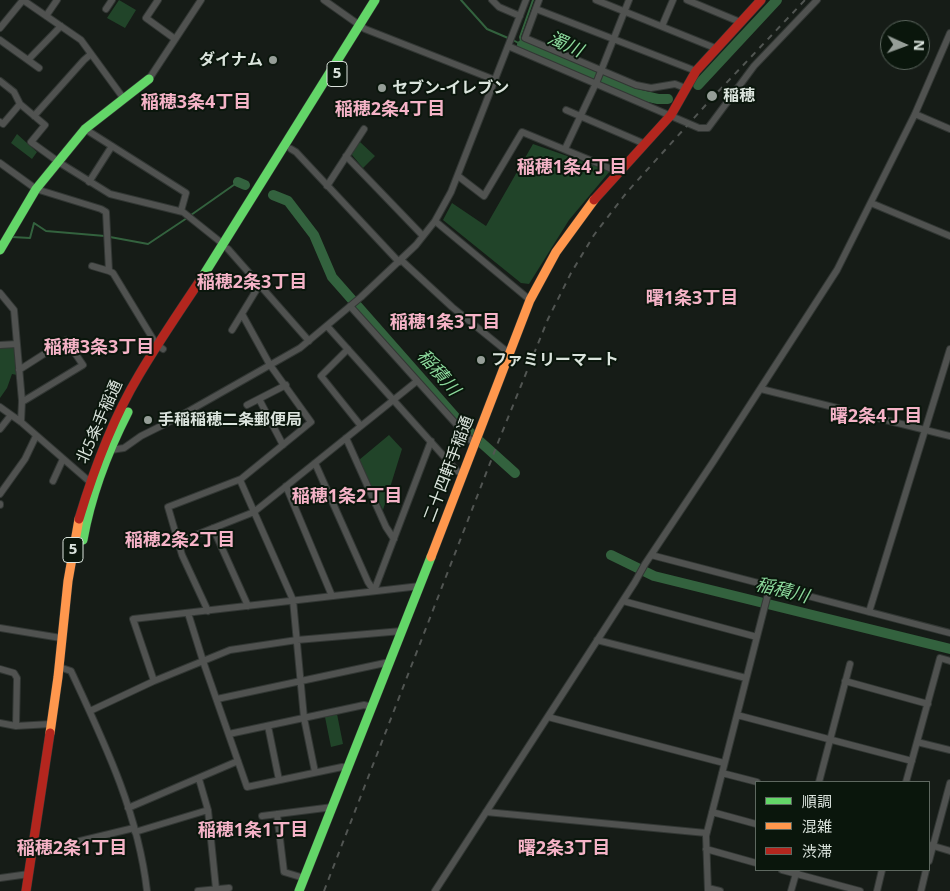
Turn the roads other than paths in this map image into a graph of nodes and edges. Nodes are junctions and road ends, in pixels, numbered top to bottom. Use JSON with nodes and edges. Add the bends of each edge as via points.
{"nodes":[{"id":1,"x":23,"y":0,"type":"edge"},
{"id":2,"x":57,"y":0,"type":"edge"},
{"id":3,"x":112,"y":0,"type":"edge"},
{"id":4,"x":158,"y":0,"type":"edge"},
{"id":5,"x":201,"y":0,"type":"edge"},
{"id":6,"x":325,"y":0,"type":"edge"},
{"id":7,"x":376,"y":0,"type":"edge"},
{"id":8,"x":383,"y":0,"type":"edge"},
{"id":9,"x":492,"y":0,"type":"edge"},
{"id":10,"x":526,"y":0,"type":"edge"},
{"id":11,"x":539,"y":0,"type":"edge"},
{"id":12,"x":596,"y":0,"type":"edge"},
{"id":13,"x":629,"y":0,"type":"edge"},
{"id":14,"x":673,"y":0,"type":"edge"},
{"id":15,"x":687,"y":0,"type":"edge"},
{"id":16,"x":761,"y":0,"type":"edge"},
{"id":17,"x":817,"y":0,"type":"edge"},
{"id":18,"x":106,"y":9,"type":"dead end"},
{"id":19,"x":536,"y":9,"type":"junction"},
{"id":20,"x":624,"y":11,"type":"junction"},
{"id":21,"x":46,"y":16,"type":"junction"},
{"id":22,"x":520,"y":16,"type":"junction"},
{"id":23,"x":740,"y":22,"type":"junction"},
{"id":24,"x":61,"y":26,"type":"junction"},
{"id":25,"x":662,"y":26,"type":"junction"},
{"id":26,"x":362,"y":27,"type":"junction"},
{"id":27,"x":0,"y":28,"type":"edge"},
{"id":28,"x":950,"y":33,"type":"edge"},
{"id":29,"x":175,"y":39,"type":"junction"},
{"id":30,"x":613,"y":39,"type":"junction"},
{"id":31,"x":0,"y":40,"type":"edge"},
{"id":32,"x":509,"y":44,"type":"junction"},
{"id":33,"x":715,"y":48,"type":"junction"},
{"id":34,"x":91,"y":54,"type":"junction"},
{"id":35,"x":28,"y":60,"type":"junction"},
{"id":36,"x":39,"y":68,"type":"dead end"},
{"id":37,"x":696,"y":71,"type":"junction"},
{"id":38,"x":600,"y":72,"type":"junction"},
{"id":39,"x":149,"y":80,"type":"joint"},
{"id":40,"x":495,"y":80,"type":"junction"},
{"id":41,"x":0,"y":81,"type":"edge"},
{"id":42,"x":596,"y":82,"type":"junction"},
{"id":43,"x":685,"y":88,"type":"junction"},
{"id":44,"x":124,"y":99,"type":"junction"},
{"id":45,"x":20,"y":104,"type":"junction"},
{"id":46,"x":566,"y":110,"type":"dead end"},
{"id":47,"x":916,"y":114,"type":"junction"},
{"id":48,"x":671,"y":115,"type":"junction"},
{"id":49,"x":34,"y":116,"type":"junction"},
{"id":50,"x":581,"y":116,"type":"junction"},
{"id":51,"x":0,"y":122,"type":"edge"},
{"id":52,"x":85,"y":129,"type":"junction"},
{"id":53,"x":364,"y":129,"type":"dead end"},
{"id":54,"x":950,"y":129,"type":"edge"},
{"id":55,"x":644,"y":144,"type":"junction"},
{"id":56,"x":112,"y":146,"type":"junction"},
{"id":57,"x":291,"y":149,"type":"junction"},
{"id":58,"x":565,"y":149,"type":"junction"},
{"id":59,"x":346,"y":156,"type":"junction"},
{"id":60,"x":57,"y":161,"type":"junction"},
{"id":61,"x":0,"y":163,"type":"edge"},
{"id":62,"x":620,"y":172,"type":"junction"},
{"id":63,"x":458,"y":176,"type":"junction"},
{"id":64,"x":89,"y":182,"type":"junction"},
{"id":65,"x":327,"y":186,"type":"junction"},
{"id":66,"x":36,"y":189,"type":"junction"},
{"id":67,"x":871,"y":203,"type":"junction"},
{"id":68,"x":182,"y":211,"type":"junction"},
{"id":69,"x":435,"y":221,"type":"junction"},
{"id":70,"x":423,"y":236,"type":"junction"},
{"id":71,"x":950,"y":236,"type":"edge"},
{"id":72,"x":225,"y":247,"type":"junction"},
{"id":73,"x":0,"y":250,"type":"edge"},
{"id":74,"x":400,"y":261,"type":"junction"},
{"id":75,"x":92,"y":266,"type":"dead end"},
{"id":76,"x":109,"y":271,"type":"junction"},
{"id":77,"x":260,"y":284,"type":"junction"},
{"id":78,"x":0,"y":293,"type":"edge"},
{"id":79,"x":530,"y":300,"type":"junction"},
{"id":80,"x":350,"y":306,"type":"junction"},
{"id":81,"x":242,"y":314,"type":"junction"},
{"id":82,"x":327,"y":326,"type":"junction"},
{"id":83,"x":232,"y":330,"type":"dead end"},
{"id":84,"x":309,"y":341,"type":"junction"},
{"id":85,"x":17,"y":344,"type":"junction"},
{"id":86,"x":0,"y":345,"type":"edge"},
{"id":87,"x":160,"y":347,"type":"junction"},
{"id":88,"x":950,"y":349,"type":"edge"},
{"id":89,"x":348,"y":350,"type":"junction"},
{"id":90,"x":510,"y":354,"type":"junction"},
{"id":91,"x":270,"y":365,"type":"junction"},
{"id":92,"x":19,"y":370,"type":"junction"},
{"id":93,"x":417,"y":381,"type":"junction"},
{"id":94,"x":286,"y":385,"type":"junction"},
{"id":95,"x":761,"y":389,"type":"junction"},
{"id":96,"x":259,"y":399,"type":"junction"},
{"id":97,"x":394,"y":400,"type":"junction"},
{"id":98,"x":22,"y":402,"type":"junction"},
{"id":99,"x":247,"y":405,"type":"dead end"},
{"id":100,"x":0,"y":407,"type":"edge"},
{"id":101,"x":11,"y":415,"type":"junction"},
{"id":102,"x":21,"y":422,"type":"junction"},
{"id":103,"x":361,"y":426,"type":"junction"},
{"id":104,"x":0,"y":429,"type":"edge"},
{"id":105,"x":925,"y":430,"type":"junction"},
{"id":106,"x":36,"y":436,"type":"junction"},
{"id":107,"x":950,"y":436,"type":"edge"},
{"id":108,"x":346,"y":438,"type":"junction"},
{"id":109,"x":431,"y":441,"type":"junction"},
{"id":110,"x":476,"y":443,"type":"junction"},
{"id":111,"x":283,"y":445,"type":"junction"},
{"id":112,"x":111,"y":450,"type":"junction"},
{"id":113,"x":63,"y":459,"type":"junction"},
{"id":114,"x":315,"y":463,"type":"junction"},
{"id":115,"x":463,"y":474,"type":"junction"},
{"id":116,"x":240,"y":480,"type":"junction"},
{"id":117,"x":53,"y":481,"type":"dead end"},
{"id":118,"x":90,"y":482,"type":"junction"},
{"id":119,"x":286,"y":486,"type":"junction"},
{"id":120,"x":0,"y":494,"type":"edge"},
{"id":121,"x":254,"y":512,"type":"junction"},
{"id":122,"x":213,"y":528,"type":"junction"},
{"id":123,"x":394,"y":539,"type":"junction"},
{"id":124,"x":178,"y":542,"type":"junction"},
{"id":125,"x":651,"y":555,"type":"junction"},
{"id":126,"x":420,"y":586,"type":"junction"},
{"id":127,"x":770,"y":586,"type":"junction"},
{"id":128,"x":374,"y":590,"type":"junction"},
{"id":129,"x":332,"y":596,"type":"junction"},
{"id":130,"x":293,"y":600,"type":"junction"},
{"id":131,"x":623,"y":601,"type":"junction"},
{"id":132,"x":248,"y":606,"type":"junction"},
{"id":133,"x":208,"y":611,"type":"junction"},
{"id":134,"x":869,"y":612,"type":"junction"},
{"id":135,"x":188,"y":613,"type":"junction"},
{"id":136,"x":0,"y":628,"type":"edge"},
{"id":137,"x":402,"y":631,"type":"junction"},
{"id":138,"x":950,"y":633,"type":"edge"},
{"id":139,"x":757,"y":637,"type":"junction"},
{"id":140,"x":61,"y":638,"type":"junction"},
{"id":141,"x":297,"y":640,"type":"junction"},
{"id":142,"x":597,"y":640,"type":"junction"},
{"id":143,"x":203,"y":661,"type":"junction"},
{"id":144,"x":950,"y":661,"type":"edge"},
{"id":145,"x":389,"y":664,"type":"junction"},
{"id":146,"x":850,"y":664,"type":"dead end"},
{"id":147,"x":62,"y":668,"type":"junction"},
{"id":148,"x":0,"y":670,"type":"edge"},
{"id":149,"x":746,"y":678,"type":"junction"},
{"id":150,"x":154,"y":681,"type":"junction"},
{"id":151,"x":301,"y":681,"type":"junction"},
{"id":152,"x":845,"y":681,"type":"junction"},
{"id":153,"x":217,"y":699,"type":"junction"},
{"id":154,"x":928,"y":704,"type":"junction"},
{"id":155,"x":372,"y":707,"type":"junction"},
{"id":156,"x":90,"y":711,"type":"junction"},
{"id":157,"x":737,"y":715,"type":"junction"},
{"id":158,"x":548,"y":717,"type":"junction"},
{"id":159,"x":304,"y":718,"type":"junction"},
{"id":160,"x":0,"y":723,"type":"edge"},
{"id":161,"x":51,"y":724,"type":"junction"},
{"id":162,"x":16,"y":726,"type":"junction"},
{"id":163,"x":268,"y":726,"type":"junction"},
{"id":164,"x":229,"y":734,"type":"junction"},
{"id":165,"x":830,"y":740,"type":"junction"},
{"id":166,"x":917,"y":742,"type":"junction"},
{"id":167,"x":950,"y":750,"type":"edge"},
{"id":168,"x":238,"y":761,"type":"junction"},
{"id":169,"x":912,"y":761,"type":"junction"},
{"id":170,"x":724,"y":763,"type":"junction"},
{"id":171,"x":348,"y":768,"type":"junction"},
{"id":172,"x":316,"y":772,"type":"junction"},
{"id":173,"x":722,"y":773,"type":"junction"},
{"id":174,"x":198,"y":779,"type":"junction"},
{"id":175,"x":279,"y":780,"type":"junction"},
{"id":176,"x":755,"y":781,"type":"edge"},
{"id":177,"x":819,"y":781,"type":"edge"},
{"id":178,"x":906,"y":781,"type":"edge"},
{"id":179,"x":950,"y":783,"type":"edge"},
{"id":180,"x":333,"y":807,"type":"junction"},
{"id":181,"x":128,"y":808,"type":"junction"},
{"id":182,"x":208,"y":810,"type":"junction"},
{"id":183,"x":486,"y":812,"type":"junction"},
{"id":184,"x":712,"y":812,"type":"junction"},
{"id":185,"x":277,"y":814,"type":"junction"},
{"id":186,"x":262,"y":816,"type":"dead end"},
{"id":187,"x":755,"y":824,"type":"edge"},
{"id":188,"x":135,"y":830,"type":"junction"},
{"id":189,"x":706,"y":833,"type":"junction"},
{"id":190,"x":80,"y":841,"type":"dead end"},
{"id":191,"x":931,"y":846,"type":"edge"},
{"id":192,"x":706,"y":849,"type":"junction"},
{"id":193,"x":950,"y":851,"type":"edge"},
{"id":194,"x":755,"y":863,"type":"edge"},
{"id":195,"x":882,"y":871,"type":"edge"},
{"id":196,"x":926,"y":871,"type":"edge"},
{"id":197,"x":796,"y":872,"type":"edge"},
{"id":198,"x":29,"y":874,"type":"junction"},
{"id":199,"x":0,"y":878,"type":"edge"},
{"id":200,"x":304,"y":878,"type":"junction"},
{"id":201,"x":229,"y":888,"type":"dead end"},
{"id":202,"x":216,"y":889,"type":"junction"},
{"id":203,"x":708,"y":889,"type":"edge"},
{"id":204,"x":26,"y":891,"type":"edge"},
{"id":205,"x":33,"y":891,"type":"edge"},
{"id":206,"x":147,"y":891,"type":"edge"},
{"id":207,"x":198,"y":891,"type":"edge"},
{"id":208,"x":299,"y":891,"type":"edge"},
{"id":209,"x":435,"y":891,"type":"edge"},
{"id":210,"x":720,"y":891,"type":"edge"},
{"id":211,"x":792,"y":891,"type":"edge"},
{"id":212,"x":860,"y":891,"type":"edge"},
{"id":213,"x":877,"y":891,"type":"edge"},
{"id":214,"x":920,"y":891,"type":"edge"}],
"edges":[{"from":1,"to":21,"type":"street"},
{"from":1,"to":27,"type":"street"},
{"from":2,"to":21,"type":"street"},
{"from":3,"to":18,"type":"street"},
{"from":4,"to":29,"type":"street","via":[[146,18]]},
{"from":5,"to":29,"type":"street"},
{"from":6,"to":26,"type":"street"},
{"from":7,"to":26,"type":"main road","name":"北5条手稲通","number":"5"},
{"from":8,"to":26,"type":"main road","name":"北5条手稲通","number":"5"},
{"from":9,"to":22,"type":"street","via":[[499,7]]},
{"from":10,"to":22,"type":"street"},
{"from":11,"to":19,"type":"street"},
{"from":12,"to":20,"type":"street"},
{"from":13,"to":20,"type":"street"},
{"from":14,"to":25,"type":"street"},
{"from":15,"to":23,"type":"street"},
{"from":16,"to":23,"type":"main road","name":"二十四軒手稲通"},
{"from":17,"to":48,"type":"street","via":[[754,66],[708,128],[699,128]]},
{"from":19,"to":30,"type":"street"},
{"from":19,"to":38,"type":"street","via":[[525,38]]},
{"from":20,"to":25,"type":"street"},
{"from":20,"to":30,"type":"street"},
{"from":21,"to":24,"type":"street"},
{"from":22,"to":32,"type":"street"},
{"from":23,"to":33,"type":"main road","name":"二十四軒手稲通"},
{"from":24,"to":34,"type":"street","via":[[81,40]]},
{"from":24,"to":35,"type":"street"},
{"from":25,"to":33,"type":"street"},
{"from":26,"to":40,"type":"street"},
{"from":26,"to":57,"type":"main road","name":"北5条手稲通","number":"5"},
{"from":26,"to":72,"type":"main road","name":"北5条手稲通","number":"5"},
{"from":28,"to":47,"type":"street"},
{"from":29,"to":39,"type":"street"},
{"from":30,"to":37,"type":"street"},
{"from":30,"to":38,"type":"street"},
{"from":31,"to":35,"type":"street"},
{"from":32,"to":40,"type":"street"},
{"from":32,"to":42,"type":"street"},
{"from":33,"to":37,"type":"main road","name":"二十四軒手稲通"},
{"from":34,"to":44,"type":"street"},
{"from":34,"to":49,"type":"street"},
{"from":35,"to":36,"type":"street"},
{"from":37,"to":43,"type":"main road","name":"二十四軒手稲通"},
{"from":38,"to":42,"type":"street"},
{"from":38,"to":43,"type":"street","via":[[651,88],[675,84]]},
{"from":39,"to":44,"type":"main road"},
{"from":40,"to":63,"type":"street"},
{"from":41,"to":45,"type":"street","via":[[14,92]]},
{"from":42,"to":48,"type":"street"},
{"from":42,"to":50,"type":"street"},
{"from":43,"to":48,"type":"main road","name":"二十四軒手稲通"},
{"from":44,"to":52,"type":"main road"},
{"from":45,"to":49,"type":"street"},
{"from":45,"to":51,"type":"street","via":[[4,124]]},
{"from":46,"to":50,"type":"street"},
{"from":47,"to":54,"type":"street"},
{"from":47,"to":67,"type":"street"},
{"from":48,"to":55,"type":"main road","name":"二十四軒手稲通"},
{"from":49,"to":60,"type":"street","via":[[45,125],[31,142]]},
{"from":50,"to":55,"type":"street"},
{"from":50,"to":58,"type":"street"},
{"from":52,"to":56,"type":"street"},
{"from":52,"to":60,"type":"main road"},
{"from":53,"to":59,"type":"street"},
{"from":55,"to":62,"type":"main road","name":"二十四軒手稲通"},
{"from":56,"to":64,"type":"street"},
{"from":56,"to":68,"type":"street","via":[[186,193]]},
{"from":57,"to":65,"type":"street"},
{"from":57,"to":72,"type":"main road","name":"北5条手稲通","number":"5"},
{"from":58,"to":62,"type":"street"},
{"from":58,"to":63,"type":"street","via":[[522,132],[484,196]]},
{"from":59,"to":65,"type":"street"},
{"from":59,"to":70,"type":"street"},
{"from":60,"to":64,"type":"street"},
{"from":60,"to":66,"type":"main road"},
{"from":61,"to":66,"type":"street"},
{"from":62,"to":79,"type":"main road","name":"二十四軒手稲通","via":[[587,208]]},
{"from":63,"to":69,"type":"street"},
{"from":64,"to":68,"type":"street","via":[[110,194]]},
{"from":65,"to":74,"type":"street"},
{"from":66,"to":73,"type":"main road"},
{"from":66,"to":76,"type":"street","via":[[106,212]]},
{"from":67,"to":71,"type":"street"},
{"from":67,"to":95,"type":"street","via":[[837,270]]},
{"from":68,"to":72,"type":"street"},
{"from":69,"to":70,"type":"street"},
{"from":69,"to":79,"type":"street"},
{"from":70,"to":74,"type":"street"},
{"from":72,"to":77,"type":"street"},
{"from":72,"to":87,"type":"main road","name":"北5条手稲通","number":"5"},
{"from":74,"to":80,"type":"street"},
{"from":74,"to":90,"type":"street"},
{"from":75,"to":76,"type":"street"},
{"from":76,"to":87,"type":"street"},
{"from":77,"to":81,"type":"street"},
{"from":77,"to":84,"type":"street"},
{"from":78,"to":85,"type":"street","via":[[14,310]]},
{"from":79,"to":90,"type":"main road","name":"二十四軒手稲通"},
{"from":80,"to":82,"type":"street"},
{"from":80,"to":93,"type":"street"},
{"from":81,"to":83,"type":"street"},
{"from":81,"to":91,"type":"street"},
{"from":82,"to":84,"type":"street"},
{"from":82,"to":89,"type":"street"},
{"from":84,"to":91,"type":"street"},
{"from":85,"to":86,"type":"street"},
{"from":85,"to":92,"type":"street"},
{"from":87,"to":112,"type":"main road","name":"北5条手稲通","number":"5"},
{"from":87,"to":118,"type":"main road","name":"北5条手稲通","number":"5","via":[[138,376],[118,413]]},
{"from":88,"to":105,"type":"street"},
{"from":89,"to":97,"type":"street"},
{"from":89,"to":103,"type":"street","via":[[321,376]]},
{"from":90,"to":110,"type":"main road","name":"二十四軒手稲通"},
{"from":91,"to":94,"type":"street"},
{"from":91,"to":112,"type":"street","via":[[140,436],[124,448]]},
{"from":92,"to":98,"type":"street"},
{"from":92,"to":98,"type":"street","via":[[66,340],[83,365]]},
{"from":93,"to":97,"type":"street"},
{"from":93,"to":110,"type":"street"},
{"from":94,"to":96,"type":"street"},
{"from":94,"to":111,"type":"street","via":[[311,422]]},
{"from":95,"to":105,"type":"street"},
{"from":95,"to":125,"type":"street"},
{"from":96,"to":99,"type":"street"},
{"from":96,"to":111,"type":"street"},
{"from":97,"to":103,"type":"street"},
{"from":97,"to":109,"type":"street"},
{"from":98,"to":102,"type":"street"},
{"from":100,"to":101,"type":"street"},
{"from":101,"to":102,"type":"street"},
{"from":101,"to":104,"type":"street"},
{"from":102,"to":106,"type":"street"},
{"from":103,"to":108,"type":"street"},
{"from":105,"to":107,"type":"street"},
{"from":105,"to":134,"type":"street"},
{"from":106,"to":113,"type":"street"},
{"from":106,"to":120,"type":"street","via":[[25,459]]},
{"from":108,"to":114,"type":"street"},
{"from":108,"to":123,"type":"street"},
{"from":109,"to":115,"type":"street"},
{"from":109,"to":123,"type":"street"},
{"from":110,"to":115,"type":"main road","name":"二十四軒手稲通"},
{"from":111,"to":116,"type":"street"},
{"from":112,"to":147,"type":"main road","name":"北5条手稲通","number":"5","via":[[85,526]]},
{"from":113,"to":117,"type":"street"},
{"from":113,"to":118,"type":"street"},
{"from":114,"to":119,"type":"street"},
{"from":114,"to":128,"type":"street"},
{"from":115,"to":126,"type":"main road","name":"二十四軒手稲通"},
{"from":116,"to":121,"type":"street"},
{"from":116,"to":124,"type":"street","via":[[168,507]]},
{"from":118,"to":140,"type":"main road","name":"北5条手稲通","number":"5","via":[[77,525]]},
{"from":119,"to":121,"type":"street"},
{"from":119,"to":129,"type":"street"},
{"from":121,"to":122,"type":"street"},
{"from":121,"to":130,"type":"street"},
{"from":122,"to":124,"type":"street"},
{"from":122,"to":132,"type":"street"},
{"from":123,"to":128,"type":"street"},
{"from":124,"to":133,"type":"street"},
{"from":125,"to":127,"type":"street"},
{"from":125,"to":131,"type":"street"},
{"from":126,"to":128,"type":"street"},
{"from":126,"to":137,"type":"main road","name":"二十四軒手稲通"},
{"from":127,"to":134,"type":"street"},
{"from":127,"to":139,"type":"street"},
{"from":128,"to":129,"type":"street"},
{"from":129,"to":130,"type":"street"},
{"from":130,"to":132,"type":"street"},
{"from":130,"to":141,"type":"street"},
{"from":131,"to":139,"type":"street"},
{"from":131,"to":142,"type":"street"},
{"from":132,"to":133,"type":"street"},
{"from":133,"to":135,"type":"street"},
{"from":134,"to":138,"type":"street"},
{"from":135,"to":143,"type":"street"},
{"from":135,"to":150,"type":"street","via":[[133,619]]},
{"from":136,"to":140,"type":"street"},
{"from":137,"to":141,"type":"street"},
{"from":137,"to":145,"type":"main road","name":"二十四軒手稲通"},
{"from":139,"to":149,"type":"street"},
{"from":140,"to":147,"type":"main road","name":"北5条手稲通","number":"5"},
{"from":141,"to":143,"type":"street","via":[[230,650]]},
{"from":141,"to":151,"type":"street"},
{"from":142,"to":149,"type":"street"},
{"from":142,"to":158,"type":"street"},
{"from":143,"to":150,"type":"street"},
{"from":143,"to":153,"type":"street"},
{"from":144,"to":154,"type":"street","via":[[940,658]]},
{"from":145,"to":151,"type":"street"},
{"from":145,"to":155,"type":"main road","name":"二十四軒手稲通"},
{"from":146,"to":152,"type":"street"},
{"from":147,"to":156,"type":"street","via":[[71,671]]},
{"from":147,"to":161,"type":"main road","name":"北5条手稲通","number":"5"},
{"from":147,"to":205,"type":"main road","name":"北5条手稲通","number":"5"},
{"from":148,"to":162,"type":"street","via":[[14,673],[17,678]]},
{"from":149,"to":157,"type":"street"},
{"from":150,"to":156,"type":"street"},
{"from":151,"to":153,"type":"street"},
{"from":151,"to":159,"type":"street"},
{"from":152,"to":154,"type":"street"},
{"from":152,"to":165,"type":"street"},
{"from":153,"to":164,"type":"street"},
{"from":154,"to":166,"type":"street"},
{"from":155,"to":159,"type":"street","via":[[364,705]]},
{"from":155,"to":171,"type":"main road","name":"二十四軒手稲通"},
{"from":156,"to":181,"type":"street","via":[[118,774]]},
{"from":157,"to":165,"type":"street"},
{"from":157,"to":170,"type":"street"},
{"from":158,"to":170,"type":"street"},
{"from":158,"to":183,"type":"street"},
{"from":159,"to":163,"type":"street"},
{"from":159,"to":172,"type":"street"},
{"from":160,"to":162,"type":"street"},
{"from":161,"to":162,"type":"street"},
{"from":161,"to":198,"type":"main road","name":"北5条手稲通","number":"5"},
{"from":163,"to":164,"type":"street"},
{"from":163,"to":175,"type":"street"},
{"from":164,"to":168,"type":"street"},
{"from":165,"to":169,"type":"street"},
{"from":165,"to":177,"type":"street"},
{"from":166,"to":167,"type":"street"},
{"from":166,"to":169,"type":"street"},
{"from":168,"to":174,"type":"street"},
{"from":168,"to":175,"type":"street","via":[[247,787]]},
{"from":169,"to":178,"type":"street"},
{"from":170,"to":173,"type":"street"},
{"from":171,"to":172,"type":"street"},
{"from":171,"to":180,"type":"main road","name":"二十四軒手稲通"},
{"from":172,"to":175,"type":"street"},
{"from":173,"to":176,"type":"street"},
{"from":173,"to":184,"type":"street"},
{"from":174,"to":181,"type":"street"},
{"from":174,"to":182,"type":"street"},
{"from":179,"to":191,"type":"street"},
{"from":180,"to":185,"type":"street"},
{"from":180,"to":200,"type":"main road","name":"二十四軒手稲通"},
{"from":181,"to":188,"type":"street"},
{"from":182,"to":188,"type":"street"},
{"from":182,"to":202,"type":"street"},
{"from":183,"to":189,"type":"street"},
{"from":183,"to":209,"type":"street"},
{"from":184,"to":187,"type":"street"},
{"from":184,"to":189,"type":"street"},
{"from":185,"to":186,"type":"street"},
{"from":185,"to":200,"type":"street","via":[[284,872]]},
{"from":188,"to":190,"type":"street"},
{"from":188,"to":206,"type":"street"},
{"from":189,"to":192,"type":"street"},
{"from":191,"to":193,"type":"street"},
{"from":192,"to":194,"type":"street"},
{"from":192,"to":203,"type":"street"},
{"from":195,"to":213,"type":"street"},
{"from":196,"to":214,"type":"street"},
{"from":197,"to":211,"type":"street"},
{"from":197,"to":212,"type":"street"},
{"from":198,"to":199,"type":"street"},
{"from":198,"to":204,"type":"main road","name":"北5条手稲通","number":"5"},
{"from":200,"to":208,"type":"main road","name":"二十四軒手稲通"},
{"from":201,"to":202,"type":"street"},
{"from":202,"to":207,"type":"street"},
{"from":203,"to":210,"type":"street"}]}
